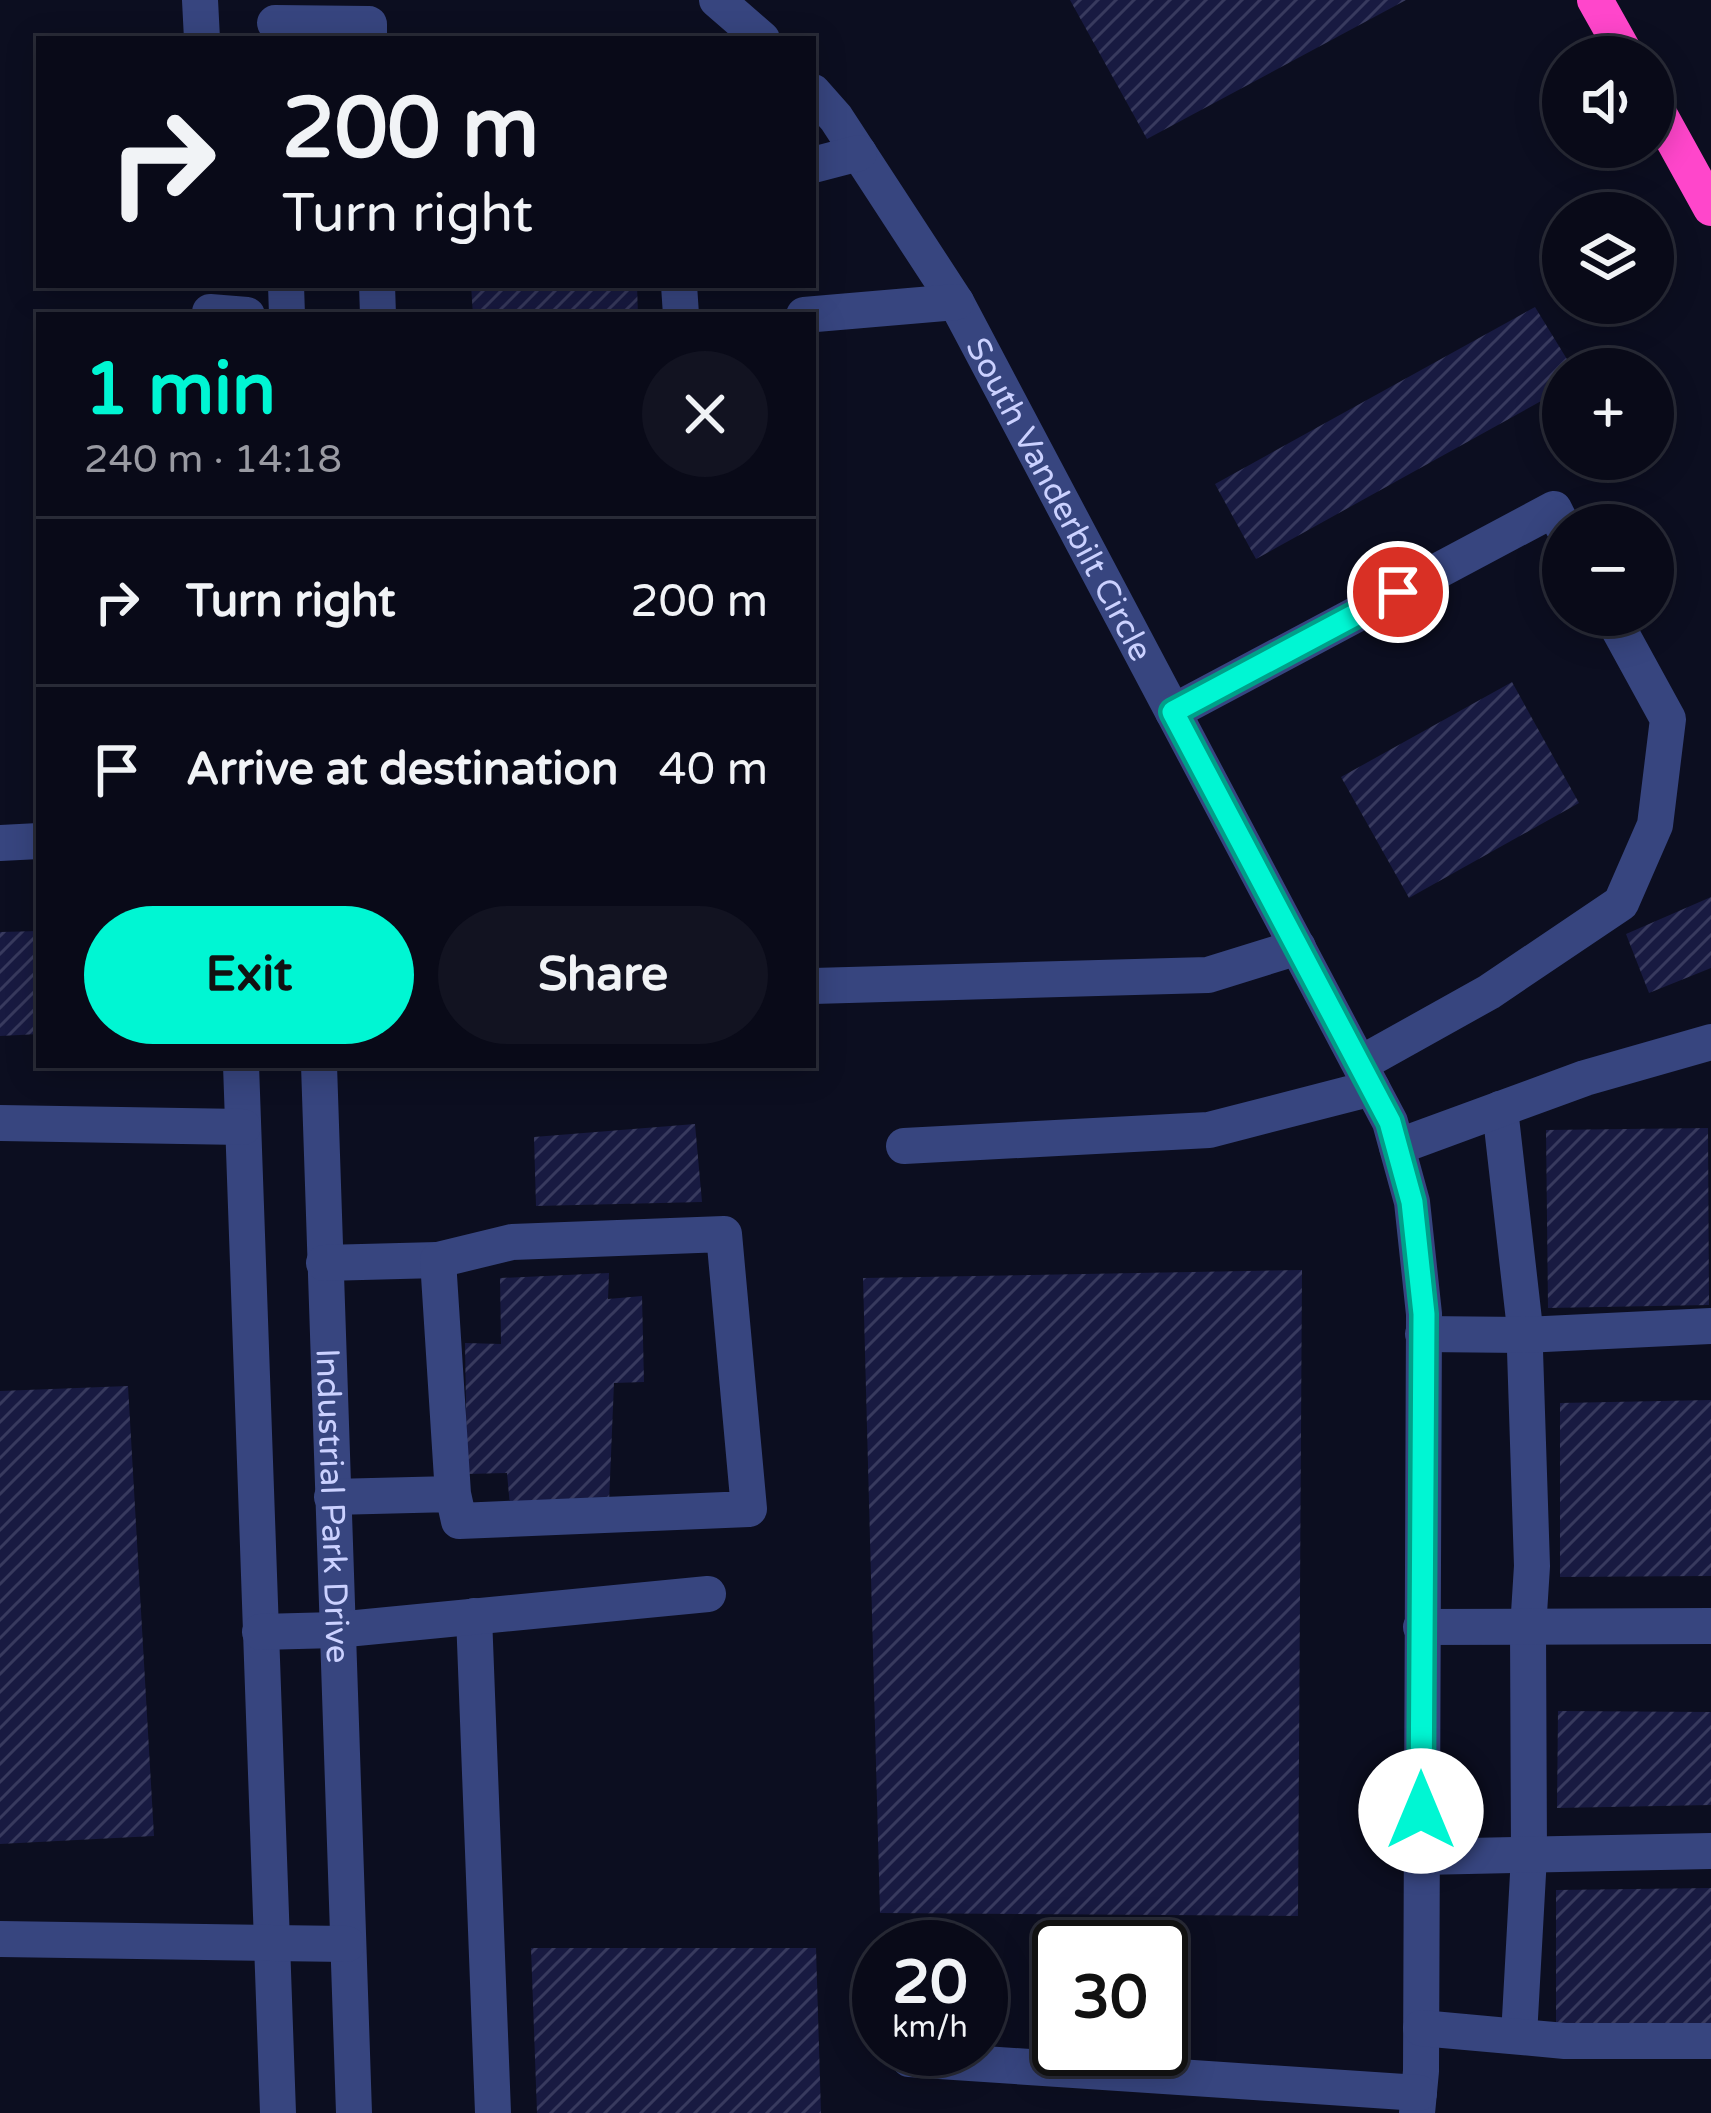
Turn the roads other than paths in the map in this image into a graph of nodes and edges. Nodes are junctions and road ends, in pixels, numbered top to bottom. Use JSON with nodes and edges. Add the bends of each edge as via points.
{"nodes":[{"id":1,"x":200,"y":0,"type":"edge"},
{"id":2,"x":1595,"y":0,"type":"edge"},
{"id":3,"x":724,"y":2,"type":"edge"},
{"id":4,"x":274,"y":21,"type":"edge"},
{"id":5,"x":202,"y":36,"type":"edge"},
{"id":6,"x":369,"y":36,"type":"edge"},
{"id":7,"x":759,"y":36,"type":"edge"},
{"id":8,"x":1615,"y":36,"type":"edge"},
{"id":9,"x":816,"y":96,"type":"edge"},
{"id":10,"x":1674,"y":142,"type":"edge"},
{"id":11,"x":859,"y":153,"type":"junction"},
{"id":12,"x":816,"y":164,"type":"edge"},
{"id":13,"x":1705,"y":198,"type":"edge"},
{"id":14,"x":1711,"y":226,"type":"edge"},
{"id":15,"x":956,"y":302,"type":"junction"},
{"id":16,"x":816,"y":314,"type":"edge"},
{"id":17,"x":1542,"y":515,"type":"edge"},
{"id":18,"x":1623,"y":636,"type":"edge"},
{"id":19,"x":1173,"y":712,"type":"junction"},
{"id":20,"x":36,"y":841,"type":"edge"},
{"id":21,"x":0,"y":843,"type":"edge"},
{"id":22,"x":1298,"y":947,"type":"junction"},
{"id":23,"x":816,"y":986,"type":"edge"},
{"id":24,"x":1711,"y":1042,"type":"edge"},
{"id":25,"x":241,"y":1068,"type":"edge"},
{"id":26,"x":319,"y":1068,"type":"edge"},
{"id":27,"x":1366,"y":1076,"type":"junction"},
{"id":28,"x":1500,"y":1109,"type":"junction"},
{"id":29,"x":0,"y":1123,"type":"edge"},
{"id":30,"x":243,"y":1127,"type":"junction"},
{"id":31,"x":904,"y":1146,"type":"dead end"},
{"id":32,"x":1397,"y":1147,"type":"junction"},
{"id":33,"x":438,"y":1260,"type":"junction"},
{"id":34,"x":323,"y":1263,"type":"junction"},
{"id":35,"x":1711,"y":1326,"type":"edge"},
{"id":36,"x":1424,"y":1334,"type":"junction"},
{"id":37,"x":1525,"y":1336,"type":"junction"},
{"id":38,"x":453,"y":1494,"type":"junction"},
{"id":39,"x":332,"y":1497,"type":"junction"},
{"id":40,"x":708,"y":1594,"type":"dead end"},
{"id":41,"x":474,"y":1616,"type":"junction"},
{"id":42,"x":1711,"y":1626,"type":"edge"},
{"id":43,"x":1421,"y":1627,"type":"junction"},
{"id":44,"x":1528,"y":1628,"type":"junction"},
{"id":45,"x":336,"y":1630,"type":"junction"},
{"id":46,"x":260,"y":1632,"type":"junction"},
{"id":47,"x":1711,"y":1851,"type":"edge"},
{"id":48,"x":1529,"y":1856,"type":"junction"},
{"id":49,"x":1421,"y":1857,"type":"junction"},
{"id":50,"x":0,"y":1939,"type":"edge"},
{"id":51,"x":271,"y":1941,"type":"junction"},
{"id":52,"x":347,"y":1944,"type":"junction"},
{"id":53,"x":1421,"y":2028,"type":"junction"},
{"id":54,"x":1519,"y":2036,"type":"junction"},
{"id":55,"x":1711,"y":2041,"type":"edge"},
{"id":56,"x":1008,"y":2068,"type":"edge"},
{"id":57,"x":1418,"y":2103,"type":"edge"},
{"id":58,"x":278,"y":2113,"type":"edge"},
{"id":59,"x":353,"y":2113,"type":"edge"},
{"id":60,"x":493,"y":2113,"type":"edge"}],
"edges":[{"from":1,"to":5,"type":"street"},
{"from":2,"to":8,"type":"highway"},
{"from":3,"to":7,"type":"street"},
{"from":4,"to":6,"type":"street","via":[[369,24]]},
{"from":9,"to":11,"type":"street","name":"South Vanderbilt Circle"},
{"from":10,"to":13,"type":"highway"},
{"from":11,"to":12,"type":"street"},
{"from":11,"to":15,"type":"street","name":"South Vanderbilt Circle"},
{"from":13,"to":14,"type":"highway"},
{"from":15,"to":16,"type":"street"},
{"from":15,"to":19,"type":"street","name":"South Vanderbilt Circle"},
{"from":17,"to":19,"type":"street"},
{"from":18,"to":27,"type":"street","via":[[1668,719],[1655,825],[1621,902]]},
{"from":19,"to":22,"type":"street","name":"South Vanderbilt Circle"},
{"from":20,"to":21,"type":"street"},
{"from":22,"to":23,"type":"street","via":[[1208,975]]},
{"from":22,"to":27,"type":"street","name":"South Vanderbilt Circle"},
{"from":24,"to":28,"type":"street"},
{"from":25,"to":30,"type":"street"},
{"from":26,"to":34,"type":"street","name":"Industrial Park Drive"},
{"from":27,"to":31,"type":"street","via":[[1209,1130]]},
{"from":27,"to":32,"type":"street","name":"South Vanderbilt Circle"},
{"from":28,"to":32,"type":"street"},
{"from":28,"to":37,"type":"street"},
{"from":29,"to":30,"type":"street"},
{"from":30,"to":46,"type":"street"},
{"from":32,"to":36,"type":"street","name":"South Vanderbilt Circle","via":[[1412,1202]]},
{"from":33,"to":34,"type":"street"},
{"from":33,"to":38,"type":"street"},
{"from":33,"to":38,"type":"street","via":[[512,1242],[724,1234],[748,1509],[459,1521]]},
{"from":34,"to":39,"type":"street","name":"Industrial Park Drive"},
{"from":35,"to":37,"type":"street"},
{"from":36,"to":37,"type":"street"},
{"from":36,"to":43,"type":"street","name":"South Vanderbilt Circle"},
{"from":37,"to":44,"type":"street"},
{"from":38,"to":39,"type":"street"},
{"from":39,"to":45,"type":"street","name":"Industrial Park Drive"},
{"from":40,"to":41,"type":"street"},
{"from":41,"to":45,"type":"street"},
{"from":41,"to":60,"type":"street"},
{"from":42,"to":44,"type":"street"},
{"from":43,"to":44,"type":"street"},
{"from":43,"to":49,"type":"street","name":"South Vanderbilt Circle"},
{"from":44,"to":48,"type":"street"},
{"from":45,"to":46,"type":"street"},
{"from":45,"to":52,"type":"street","name":"Industrial Park Drive"},
{"from":46,"to":51,"type":"street"},
{"from":47,"to":48,"type":"street"},
{"from":48,"to":49,"type":"street"},
{"from":48,"to":54,"type":"street"},
{"from":49,"to":53,"type":"street","name":"South Vanderbilt Circle"},
{"from":50,"to":51,"type":"street"},
{"from":51,"to":52,"type":"street"},
{"from":51,"to":58,"type":"street"},
{"from":52,"to":59,"type":"street","name":"Industrial Park Drive"},
{"from":53,"to":54,"type":"street"},
{"from":53,"to":57,"type":"street","name":"South Vanderbilt Circle"},
{"from":54,"to":55,"type":"street"},
{"from":56,"to":57,"type":"street"}]}
